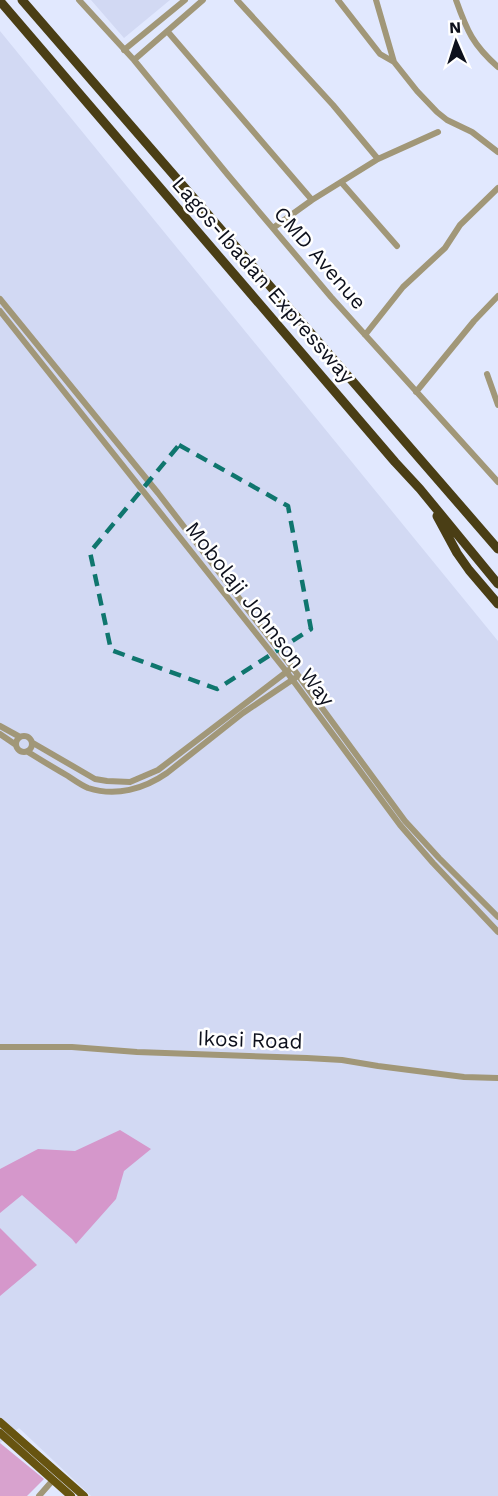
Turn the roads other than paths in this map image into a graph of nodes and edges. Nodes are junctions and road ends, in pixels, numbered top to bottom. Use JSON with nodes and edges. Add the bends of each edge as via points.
{"nodes":[{"id":1,"x":22,"y":0,"type":"edge"},
{"id":2,"x":79,"y":0,"type":"edge"},
{"id":3,"x":185,"y":0,"type":"edge"},
{"id":4,"x":203,"y":0,"type":"edge"},
{"id":5,"x":237,"y":0,"type":"edge"},
{"id":6,"x":338,"y":0,"type":"edge"},
{"id":7,"x":376,"y":0,"type":"edge"},
{"id":8,"x":456,"y":0,"type":"edge"},
{"id":9,"x":0,"y":1,"type":"edge"},
{"id":10,"x":168,"y":32,"type":"junction"},
{"id":11,"x":123,"y":50,"type":"junction"},
{"id":12,"x":134,"y":60,"type":"junction"},
{"id":13,"x":394,"y":62,"type":"junction"},
{"id":14,"x":498,"y":67,"type":"edge"},
{"id":15,"x":438,"y":132,"type":"dead end"},
{"id":16,"x":498,"y":152,"type":"edge"},
{"id":17,"x":378,"y":159,"type":"junction"},
{"id":18,"x":341,"y":182,"type":"junction"},
{"id":19,"x":498,"y":188,"type":"edge"},
{"id":20,"x":312,"y":201,"type":"junction"},
{"id":21,"x":273,"y":228,"type":"junction"},
{"id":22,"x":397,"y":246,"type":"dead end"},
{"id":23,"x":498,"y":296,"type":"edge"},
{"id":24,"x":0,"y":299,"type":"edge"},
{"id":25,"x":0,"y":311,"type":"edge"},
{"id":26,"x":365,"y":335,"type":"junction"},
{"id":27,"x":487,"y":374,"type":"dead end"},
{"id":28,"x":416,"y":392,"type":"junction"},
{"id":29,"x":498,"y":405,"type":"edge"},
{"id":30,"x":498,"y":482,"type":"edge"},
{"id":31,"x":444,"y":487,"type":"junction"},
{"id":32,"x":433,"y":504,"type":"junction"},
{"id":33,"x":498,"y":549,"type":"edge"},
{"id":34,"x":498,"y":584,"type":"edge"},
{"id":35,"x":498,"y":604,"type":"edge"},
{"id":36,"x":289,"y":669,"type":"junction"},
{"id":37,"x":295,"y":678,"type":"junction"},
{"id":38,"x":0,"y":726,"type":"edge"},
{"id":39,"x":0,"y":734,"type":"edge"},
{"id":40,"x":20,"y":737,"type":"junction"},
{"id":41,"x":33,"y":744,"type":"junction"},
{"id":42,"x":16,"y":745,"type":"junction"},
{"id":43,"x":28,"y":752,"type":"junction"},
{"id":44,"x":498,"y":917,"type":"edge"},
{"id":45,"x":498,"y":932,"type":"edge"},
{"id":46,"x":0,"y":1047,"type":"edge"},
{"id":47,"x":498,"y":1078,"type":"edge"},
{"id":48,"x":0,"y":1422,"type":"edge"},
{"id":49,"x":0,"y":1433,"type":"edge"},
{"id":50,"x":53,"y":1480,"type":"junction"},
{"id":51,"x":39,"y":1496,"type":"edge"},
{"id":52,"x":71,"y":1496,"type":"edge"},
{"id":53,"x":84,"y":1496,"type":"edge"}],
"edges":[{"from":1,"to":31,"type":"highway","name":"Lagos-Ibadan Expressway"},
{"from":2,"to":11,"type":"street","name":"CMD Avenue"},
{"from":3,"to":11,"type":"street"},
{"from":4,"to":10,"type":"street"},
{"from":5,"to":17,"type":"street"},
{"from":6,"to":13,"type":"street","via":[[380,54]]},
{"from":7,"to":13,"type":"street"},
{"from":8,"to":14,"type":"street","via":[[477,47]]},
{"from":9,"to":32,"type":"highway","name":"Lagos-Ibadan Expressway"},
{"from":10,"to":12,"type":"street"},
{"from":10,"to":20,"type":"street"},
{"from":11,"to":12,"type":"street","name":"CMD Avenue"},
{"from":12,"to":21,"type":"street","name":"CMD Avenue"},
{"from":13,"to":16,"type":"street","via":[[437,112]]},
{"from":15,"to":17,"type":"street"},
{"from":17,"to":18,"type":"street"},
{"from":18,"to":20,"type":"street"},
{"from":18,"to":22,"type":"street"},
{"from":19,"to":26,"type":"street","via":[[460,225],[445,249],[403,287]]},
{"from":20,"to":21,"type":"street"},
{"from":21,"to":26,"type":"street","name":"CMD Avenue"},
{"from":23,"to":28,"type":"street"},
{"from":24,"to":36,"type":"street","name":"Mobolaji Johnson Way","via":[[158,493]]},
{"from":25,"to":36,"type":"street","name":"Mobolaji Johnson Way"},
{"from":26,"to":28,"type":"street","name":"CMD Avenue"},
{"from":27,"to":29,"type":"street"},
{"from":28,"to":30,"type":"street","name":"CMD Avenue"},
{"from":31,"to":32,"type":"highway"},
{"from":31,"to":33,"type":"highway","name":"Lagos-Ibadan Expressway"},
{"from":32,"to":34,"type":"highway","name":"Lagos-Ibadan Expressway"},
{"from":32,"to":35,"type":"highway","via":[[457,553]]},
{"from":36,"to":37,"type":"street","name":"Mobolaji Johnson Way"},
{"from":36,"to":41,"type":"street","via":[[158,770],[130,782],[95,779]]},
{"from":37,"to":43,"type":"street","via":[[154,782],[130,791],[86,787]]},
{"from":37,"to":44,"type":"street","name":"Mobolaji Johnson Way","via":[[405,821]]},
{"from":37,"to":45,"type":"street","name":"Mobolaji Johnson Way","via":[[400,825]]},
{"from":38,"to":40,"type":"street"},
{"from":39,"to":42,"type":"street"},
{"from":40,"to":41,"type":"street","via":[[28,737]]},
{"from":40,"to":42,"type":"street"},
{"from":41,"to":43,"type":"street"},
{"from":42,"to":43,"type":"street","via":[[20,751]]},
{"from":46,"to":47,"type":"street","name":"Ikosi Road","via":[[342,1060],[417,1072]]},
{"from":48,"to":53,"type":"main road"},
{"from":49,"to":50,"type":"main road"},
{"from":50,"to":51,"type":"street"},
{"from":50,"to":52,"type":"main road"}]}
